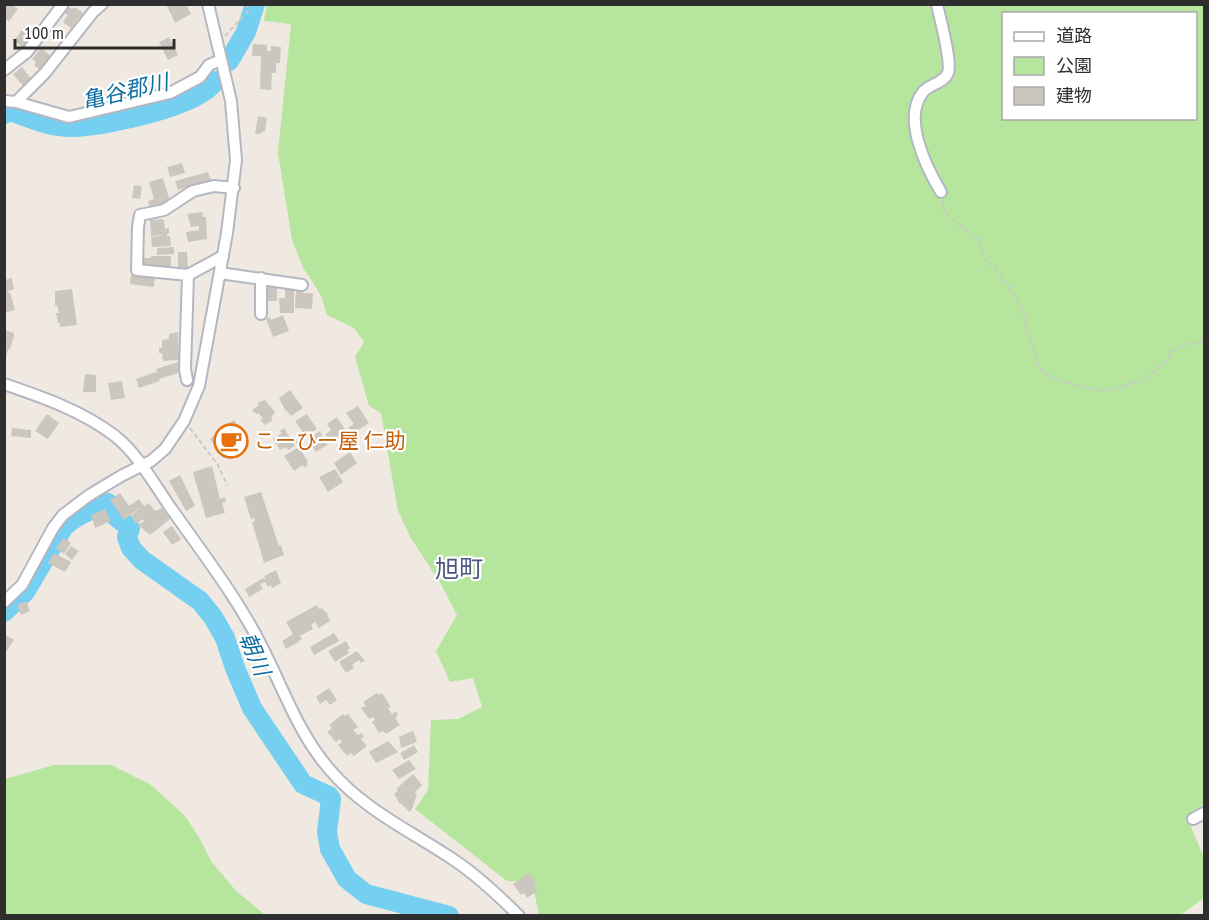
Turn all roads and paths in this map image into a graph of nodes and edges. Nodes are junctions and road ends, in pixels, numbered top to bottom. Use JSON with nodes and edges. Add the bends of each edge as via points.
{"nodes":[{"id":1,"x":63,"y":4,"type":"edge"},
{"id":2,"x":102,"y":4,"type":"edge"},
{"id":3,"x":208,"y":4,"type":"edge"},
{"id":4,"x":248,"y":4,"type":"edge"},
{"id":5,"x":937,"y":4,"type":"edge"},
{"id":6,"x":217,"y":45,"type":"junction"},
{"id":7,"x":221,"y":60,"type":"junction"},
{"id":8,"x":4,"y":70,"type":"edge"},
{"id":9,"x":10,"y":101,"type":"edge"},
{"id":10,"x":234,"y":188,"type":"junction"},
{"id":11,"x":940,"y":192,"type":"joint"},
{"id":12,"x":223,"y":255,"type":"junction"},
{"id":13,"x":220,"y":273,"type":"junction"},
{"id":14,"x":188,"y":275,"type":"junction"},
{"id":15,"x":261,"y":278,"type":"junction"},
{"id":16,"x":302,"y":285,"type":"dead end"},
{"id":17,"x":261,"y":314,"type":"dead end"},
{"id":18,"x":1204,"y":341,"type":"edge"},
{"id":19,"x":187,"y":380,"type":"dead end"},
{"id":20,"x":4,"y":384,"type":"edge"},
{"id":21,"x":184,"y":421,"type":"junction"},
{"id":22,"x":142,"y":467,"type":"junction"},
{"id":23,"x":227,"y":485,"type":"dead end"},
{"id":24,"x":4,"y":602,"type":"edge"},
{"id":25,"x":1204,"y":813,"type":"edge"},
{"id":26,"x":1193,"y":819,"type":"dead end"},
{"id":27,"x":519,"y":915,"type":"edge"}],
"edges":[{"from":1,"to":8,"type":"street","via":[[27,52]]},
{"from":2,"to":9,"type":"street","via":[[45,73]]},
{"from":3,"to":6,"type":"street"},
{"from":4,"to":6,"type":"path","via":[[248,11]]},
{"from":5,"to":11,"type":"street","via":[[950,61],[948,74],[927,87],[915,110],[922,152]]},
{"from":6,"to":7,"type":"street"},
{"from":7,"to":9,"type":"street","via":[[170,93],[69,117]]},
{"from":7,"to":10,"type":"street","via":[[234,129]]},
{"from":10,"to":12,"type":"street"},
{"from":10,"to":14,"type":"street","via":[[214,186],[193,191],[164,210],[140,215],[138,270]]},
{"from":11,"to":18,"type":"path","via":[[944,212],[978,241],[984,259],[999,272],[1023,309],[1026,329],[1044,373],[1067,383],[1110,390],[1141,381],[1174,350]]},
{"from":12,"to":13,"type":"street"},
{"from":12,"to":14,"type":"street"},
{"from":13,"to":15,"type":"street"},
{"from":13,"to":21,"type":"street","via":[[202,375]]},
{"from":14,"to":19,"type":"street","via":[[184,369]]},
{"from":15,"to":16,"type":"street"},
{"from":15,"to":17,"type":"street"},
{"from":20,"to":22,"type":"street","via":[[47,399],[100,427],[122,443]]},
{"from":21,"to":22,"type":"street","via":[[165,449]]},
{"from":21,"to":23,"type":"path","via":[[218,465]]},
{"from":22,"to":24,"type":"street","via":[[88,496],[63,515],[22,585]]},
{"from":22,"to":27,"type":"street","via":[[246,620],[301,731],[331,772],[363,802],[482,880]]},
{"from":25,"to":26,"type":"street"}]}
